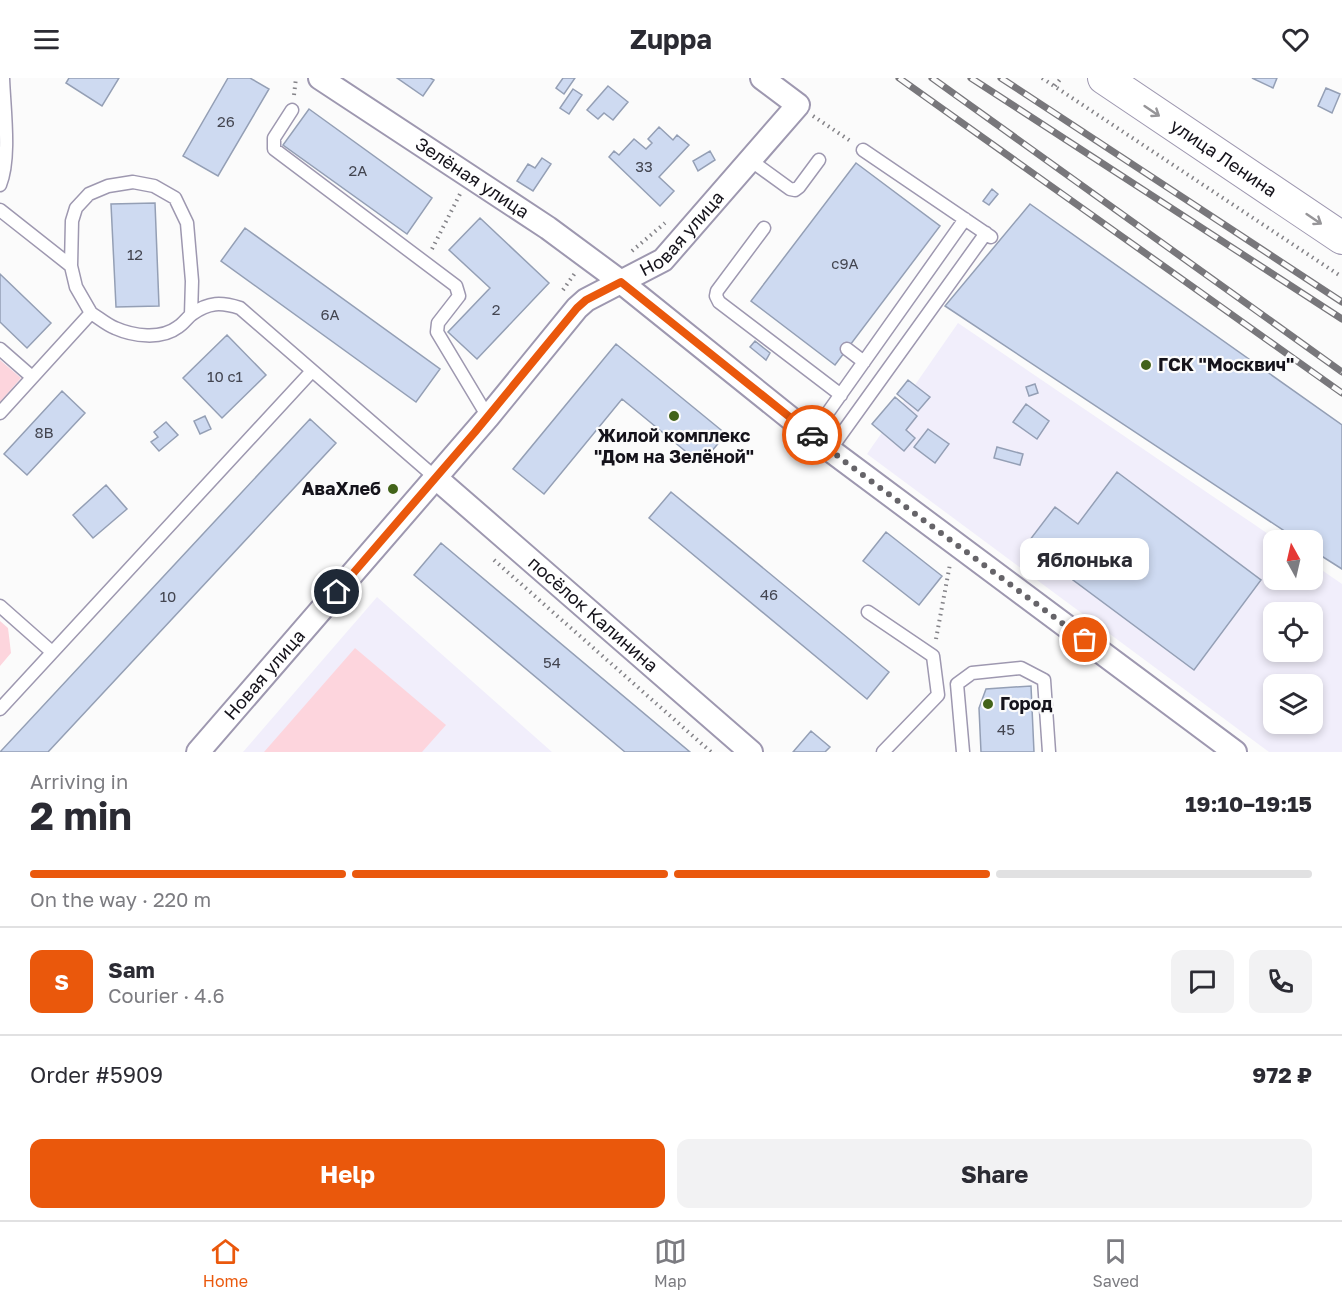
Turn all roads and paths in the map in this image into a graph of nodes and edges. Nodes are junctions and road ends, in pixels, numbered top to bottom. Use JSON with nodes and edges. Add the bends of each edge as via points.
{"nodes":[{"id":1,"x":3,"y":78,"type":"edge"},
{"id":2,"x":320,"y":78,"type":"edge"},
{"id":3,"x":762,"y":78,"type":"edge"},
{"id":4,"x":1042,"y":78,"type":"edge"},
{"id":5,"x":1061,"y":78,"type":"edge"},
{"id":6,"x":1104,"y":78,"type":"edge"},
{"id":7,"x":1055,"y":86,"type":"junction"},
{"id":8,"x":798,"y":105,"type":"junction"},
{"id":9,"x":292,"y":110,"type":"dead end"},
{"id":10,"x":863,"y":150,"type":"joint"},
{"id":11,"x":750,"y":160,"type":"junction"},
{"id":12,"x":819,"y":160,"type":"dead end"},
{"id":13,"x":470,"y":176,"type":"junction"},
{"id":14,"x":0,"y":185,"type":"edge"},
{"id":15,"x":0,"y":210,"type":"edge"},
{"id":16,"x":965,"y":219,"type":"junction"},
{"id":17,"x":668,"y":220,"type":"dead end"},
{"id":18,"x":764,"y":228,"type":"dead end"},
{"id":19,"x":1342,"y":238,"type":"edge"},
{"id":20,"x":624,"y":258,"type":"dead end"},
{"id":21,"x":424,"y":262,"type":"junction"},
{"id":22,"x":71,"y":266,"type":"junction"},
{"id":23,"x":566,"y":266,"type":"dead end"},
{"id":24,"x":1342,"y":277,"type":"edge"},
{"id":25,"x":621,"y":282,"type":"junction"},
{"id":26,"x":562,"y":291,"type":"dead end"},
{"id":27,"x":91,"y":313,"type":"junction"},
{"id":28,"x":191,"y":315,"type":"junction"},
{"id":29,"x":0,"y":349,"type":"edge"},
{"id":30,"x":847,"y":349,"type":"dead end"},
{"id":31,"x":864,"y":362,"type":"junction"},
{"id":32,"x":312,"y":371,"type":"junction"},
{"id":33,"x":32,"y":377,"type":"junction"},
{"id":34,"x":841,"y":395,"type":"junction"},
{"id":35,"x":0,"y":413,"type":"edge"},
{"id":36,"x":488,"y":417,"type":"junction"},
{"id":37,"x":812,"y":435,"type":"junction"},
{"id":38,"x":830,"y":450,"type":"junction"},
{"id":39,"x":436,"y":478,"type":"junction"},
{"id":40,"x":955,"y":543,"type":"junction"},
{"id":41,"x":491,"y":557,"type":"dead end"},
{"id":42,"x":0,"y":606,"type":"edge"},
{"id":43,"x":868,"y":612,"type":"dead end"},
{"id":44,"x":52,"y":652,"type":"junction"},
{"id":45,"x":933,"y":656,"type":"junction"},
{"id":46,"x":0,"y":709,"type":"edge"},
{"id":47,"x":198,"y":752,"type":"edge"},
{"id":48,"x":711,"y":752,"type":"edge"},
{"id":49,"x":751,"y":752,"type":"edge"},
{"id":50,"x":883,"y":752,"type":"edge"},
{"id":51,"x":963,"y":752,"type":"edge"},
{"id":52,"x":1049,"y":752,"type":"edge"},
{"id":53,"x":1235,"y":752,"type":"edge"}],
"edges":[{"from":1,"to":14,"type":"lane","via":[[6,157]]},
{"from":2,"to":13,"type":"street","name":"Зелёная улица"},
{"from":3,"to":8,"type":"street"},
{"from":4,"to":7,"type":"path"},
{"from":5,"to":7,"type":"path"},
{"from":6,"to":19,"type":"street","name":"улица Ленина","one_way":true},
{"from":7,"to":24,"type":"path"},
{"from":8,"to":10,"type":"path"},
{"from":8,"to":11,"type":"street","name":"Новая улица"},
{"from":9,"to":21,"type":"lane","via":[[274,138],[274,149]]},
{"from":10,"to":16,"type":"lane"},
{"from":11,"to":12,"type":"lane","via":[[790,189],[800,187]]},
{"from":11,"to":25,"type":"street","name":"Новая улица","via":[[663,260]]},
{"from":13,"to":21,"type":"path"},
{"from":13,"to":25,"type":"street","name":"Зелёная улица"},
{"from":15,"to":22,"type":"lane"},
{"from":16,"to":31,"type":"lane"},
{"from":16,"to":38,"type":"lane","via":[[989,235]]},
{"from":17,"to":20,"type":"path"},
{"from":18,"to":34,"type":"lane","via":[[716,296]]},
{"from":21,"to":36,"type":"lane","via":[[456,286],[459,296],[438,323],[437,332]]},
{"from":22,"to":27,"type":"lane","via":[[76,287]]},
{"from":22,"to":28,"type":"lane","via":[[72,221],[76,208],[89,194],[133,182],[154,186],[175,198],[187,223]]},
{"from":23,"to":26,"type":"path","via":[[576,273]]},
{"from":25,"to":36,"type":"street","name":"Новая улица","via":[[577,308]]},
{"from":25,"to":37,"type":"street","name":"Зелёная улица"},
{"from":27,"to":28,"type":"lane","via":[[114,328],[138,335],[163,334],[178,328]]},
{"from":27,"to":33,"type":"lane"},
{"from":28,"to":32,"type":"lane","via":[[206,306],[224,303],[240,308]]},
{"from":29,"to":33,"type":"lane"},
{"from":30,"to":31,"type":"lane"},
{"from":31,"to":34,"type":"lane"},
{"from":32,"to":39,"type":"lane"},
{"from":32,"to":44,"type":"lane"},
{"from":33,"to":35,"type":"lane"},
{"from":34,"to":37,"type":"lane"},
{"from":36,"to":39,"type":"street","name":"Новая улица"},
{"from":37,"to":38,"type":"street","name":"Зелёная улица"},
{"from":38,"to":40,"type":"street","name":"Зелёная улица"},
{"from":39,"to":47,"type":"street","name":"Новая улица"},
{"from":39,"to":49,"type":"street","name":"посёлок Калинина"},
{"from":40,"to":45,"type":"path"},
{"from":40,"to":53,"type":"street","name":"Зелёная улица"},
{"from":41,"to":48,"type":"path"},
{"from":42,"to":44,"type":"lane"},
{"from":43,"to":45,"type":"lane"},
{"from":44,"to":46,"type":"lane"},
{"from":45,"to":50,"type":"lane","via":[[938,694]]},
{"from":51,"to":52,"type":"lane","via":[[957,684],[972,673],[1021,668],[1044,680]]}]}
